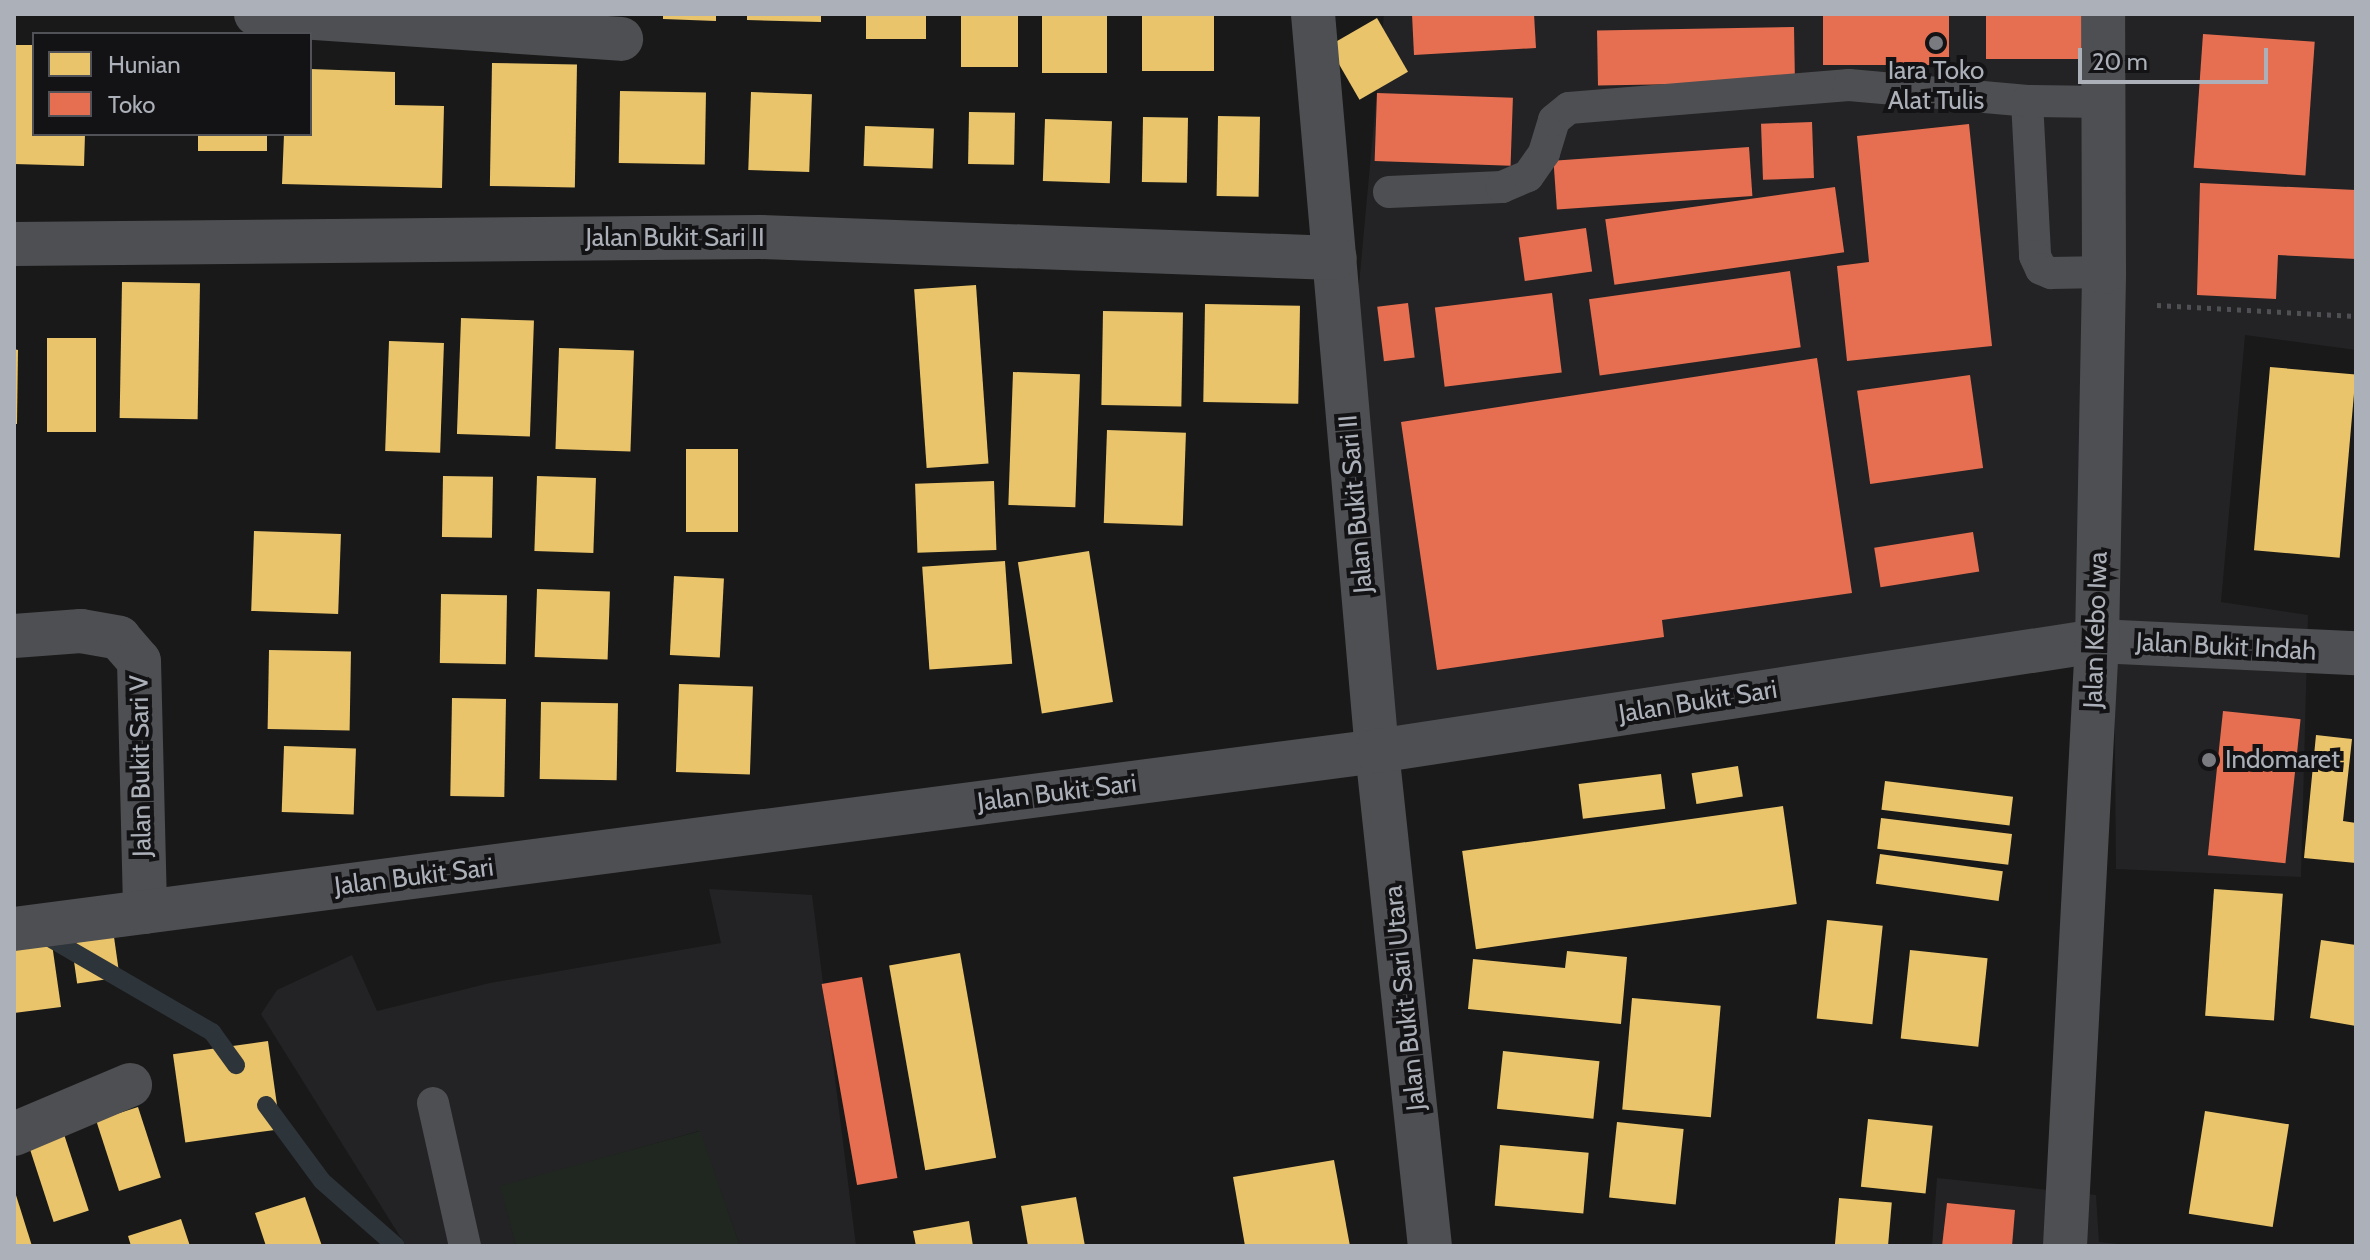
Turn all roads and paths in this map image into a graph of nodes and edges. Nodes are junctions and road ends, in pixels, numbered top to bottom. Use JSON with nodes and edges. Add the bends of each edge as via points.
{"nodes":[{"id":1,"x":256,"y":14,"type":"edge"},
{"id":2,"x":1313,"y":14,"type":"edge"},
{"id":3,"x":2103,"y":14,"type":"edge"},
{"id":4,"x":621,"y":39,"type":"dead end"},
{"id":5,"x":2027,"y":101,"type":"junction"},
{"id":6,"x":2105,"y":102,"type":"junction"},
{"id":7,"x":1389,"y":192,"type":"dead end"},
{"id":8,"x":14,"y":244,"type":"edge"},
{"id":9,"x":1335,"y":258,"type":"junction"},
{"id":10,"x":2104,"y":287,"type":"junction"},
{"id":11,"x":2356,"y":316,"type":"edge"},
{"id":12,"x":14,"y":636,"type":"edge"},
{"id":13,"x":2097,"y":641,"type":"junction"},
{"id":14,"x":2356,"y":653,"type":"edge"},
{"id":15,"x":1377,"y":751,"type":"junction"},
{"id":16,"x":145,"y":912,"type":"junction"},
{"id":17,"x":14,"y":929,"type":"edge"},
{"id":18,"x":130,"y":1085,"type":"dead end"},
{"id":19,"x":433,"y":1103,"type":"dead end"},
{"id":20,"x":14,"y":1134,"type":"edge"},
{"id":21,"x":465,"y":1246,"type":"edge"},
{"id":22,"x":1430,"y":1246,"type":"edge"},
{"id":23,"x":2065,"y":1246,"type":"edge"}],
"edges":[{"from":1,"to":4,"type":"street"},
{"from":2,"to":9,"type":"street","name":"Jalan Bukit Sari II"},
{"from":3,"to":6,"type":"street","name":"Jalan Kebo Iwa"},
{"from":5,"to":6,"type":"lane"},
{"from":5,"to":7,"type":"lane","via":[[1849,85],[1569,108],[1554,120],[1544,153],[1528,176],[1502,187]]},
{"from":5,"to":10,"type":"lane","via":[[2035,256],[2041,269]]},
{"from":6,"to":10,"type":"street","name":"Jalan Kebo Iwa"},
{"from":8,"to":9,"type":"street","name":"Jalan Bukit Sari II","via":[[760,237]]},
{"from":9,"to":15,"type":"street","name":"Jalan Bukit Sari II"},
{"from":10,"to":11,"type":"path"},
{"from":10,"to":13,"type":"street","name":"Jalan Kebo Iwa"},
{"from":12,"to":16,"type":"street","name":"Jalan Bukit Sari V","via":[[81,631],[119,638],[139,661]]},
{"from":13,"to":14,"type":"street","name":"Jalan Bukit Indah"},
{"from":13,"to":15,"type":"street","name":"Jalan Bukit Sari"},
{"from":13,"to":23,"type":"street","name":"Jalan Kebo Iwa"},
{"from":15,"to":16,"type":"street","name":"Jalan Bukit Sari"},
{"from":15,"to":22,"type":"street","name":"Jalan Bukit Sari Utara"},
{"from":16,"to":17,"type":"street","name":"Jalan Bukit Sari"},
{"from":18,"to":20,"type":"street"},
{"from":19,"to":21,"type":"lane"}]}
